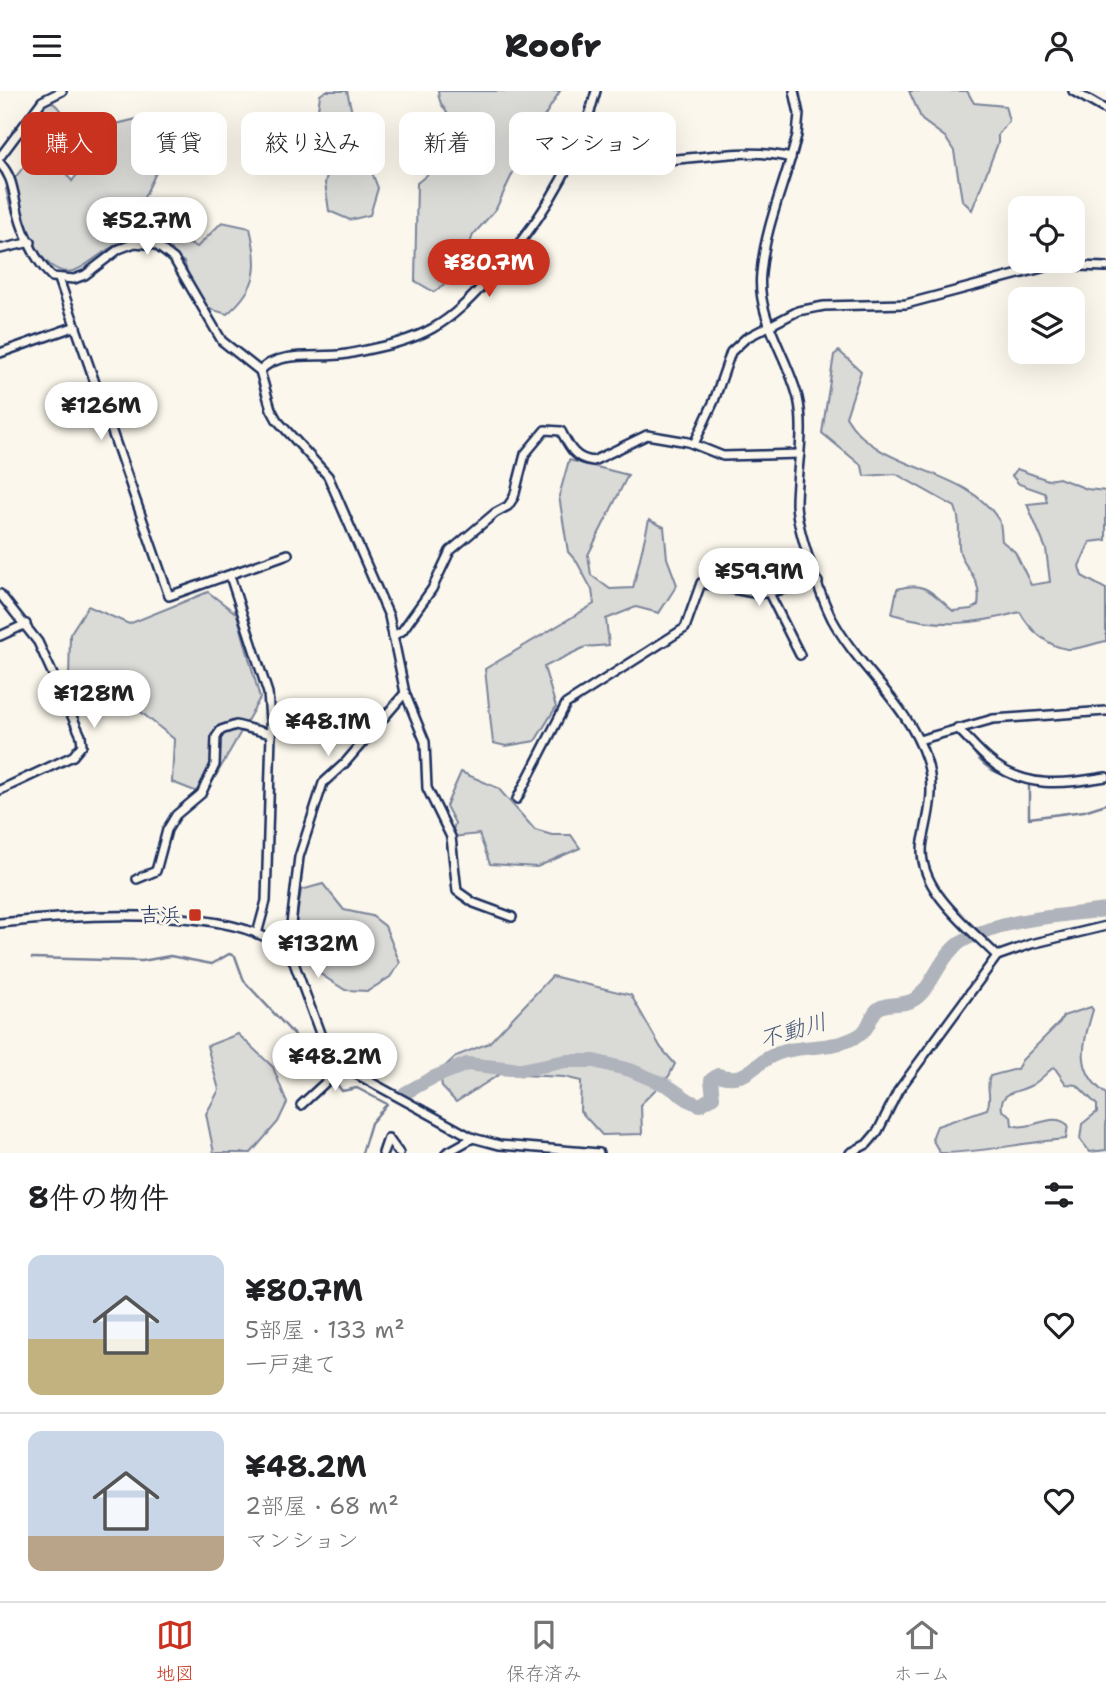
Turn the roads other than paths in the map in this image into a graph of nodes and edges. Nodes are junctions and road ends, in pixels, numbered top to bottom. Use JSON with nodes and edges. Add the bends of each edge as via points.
{"nodes":[{"id":1,"x":62,"y":91,"type":"edge"},
{"id":2,"x":596,"y":91,"type":"edge"},
{"id":3,"x":794,"y":91,"type":"edge"},
{"id":4,"x":1073,"y":91,"type":"edge"},
{"id":5,"x":1106,"y":110,"type":"edge"},
{"id":6,"x":0,"y":157,"type":"edge"},
{"id":7,"x":791,"y":159,"type":"junction"},
{"id":8,"x":676,"y":160,"type":"edge"},
{"id":9,"x":0,"y":163,"type":"edge"},
{"id":10,"x":31,"y":242,"type":"junction"},
{"id":11,"x":0,"y":249,"type":"edge"},
{"id":12,"x":1106,"y":267,"type":"edge"},
{"id":13,"x":59,"y":279,"type":"junction"},
{"id":14,"x":769,"y":324,"type":"junction"},
{"id":15,"x":76,"y":326,"type":"junction"},
{"id":16,"x":0,"y":353,"type":"edge"},
{"id":17,"x":260,"y":371,"type":"junction"},
{"id":18,"x":694,"y":444,"type":"junction"},
{"id":19,"x":800,"y":454,"type":"junction"},
{"id":20,"x":288,"y":554,"type":"dead end"},
{"id":21,"x":230,"y":576,"type":"junction"},
{"id":22,"x":818,"y":582,"type":"junction"},
{"id":23,"x":769,"y":593,"type":"junction"},
{"id":24,"x":0,"y":594,"type":"edge"},
{"id":25,"x":26,"y":624,"type":"junction"},
{"id":26,"x":0,"y":636,"type":"edge"},
{"id":27,"x":393,"y":636,"type":"junction"},
{"id":28,"x":800,"y":655,"type":"dead end"},
{"id":29,"x":405,"y":693,"type":"junction"},
{"id":30,"x":1106,"y":711,"type":"edge"},
{"id":31,"x":957,"y":728,"type":"junction"},
{"id":32,"x":271,"y":734,"type":"junction"},
{"id":33,"x":919,"y":740,"type":"junction"},
{"id":34,"x":1106,"y":777,"type":"edge"},
{"id":35,"x":0,"y":790,"type":"edge"},
{"id":36,"x":517,"y":799,"type":"dead end"},
{"id":37,"x":137,"y":879,"type":"dead end"},
{"id":38,"x":512,"y":917,"type":"dead end"},
{"id":39,"x":0,"y":923,"type":"edge"},
{"id":40,"x":1106,"y":926,"type":"edge"},
{"id":41,"x":257,"y":934,"type":"junction"},
{"id":42,"x":285,"y":948,"type":"junction"},
{"id":43,"x":997,"y":956,"type":"junction"},
{"id":44,"x":330,"y":1055,"type":"junction"},
{"id":45,"x":301,"y":1104,"type":"dead end"},
{"id":46,"x":473,"y":1138,"type":"junction"},
{"id":47,"x":383,"y":1153,"type":"edge"},
{"id":48,"x":399,"y":1153,"type":"edge"},
{"id":49,"x":446,"y":1153,"type":"edge"},
{"id":50,"x":599,"y":1153,"type":"edge"},
{"id":51,"x":850,"y":1153,"type":"edge"}],
"edges":[{"from":1,"to":6,"type":"street","via":[[43,100]]},
{"from":2,"to":17,"type":"street","via":[[548,205],[514,252],[459,309],[411,338],[327,357],[275,361]]},
{"from":3,"to":7,"type":"street","via":[[799,114]]},
{"from":4,"to":5,"type":"street"},
{"from":7,"to":8,"type":"street","via":[[766,152]]},
{"from":7,"to":14,"type":"street","via":[[760,276]]},
{"from":9,"to":10,"type":"street","via":[[15,188],[16,204]]},
{"from":10,"to":11,"type":"street"},
{"from":10,"to":13,"type":"street","via":[[44,269]]},
{"from":12,"to":14,"type":"street","via":[[1053,265],[906,304],[824,306]]},
{"from":13,"to":15,"type":"street"},
{"from":13,"to":17,"type":"street","via":[[85,275],[135,243],[156,244],[174,259],[222,341]]},
{"from":14,"to":18,"type":"street","via":[[731,352]]},
{"from":14,"to":19,"type":"street","via":[[798,398]]},
{"from":15,"to":16,"type":"street"},
{"from":15,"to":21,"type":"street","via":[[169,596]]},
{"from":17,"to":27,"type":"street","via":[[277,420],[328,476],[380,593]]},
{"from":18,"to":19,"type":"street","via":[[723,456]]},
{"from":18,"to":27,"type":"street","via":[[648,435],[604,456],[584,460],[571,451],[561,431],[545,431],[525,454],[508,506],[450,551],[432,589],[402,631]]},
{"from":19,"to":22,"type":"street","via":[[796,508]]},
{"from":20,"to":21,"type":"street"},
{"from":21,"to":32,"type":"street","via":[[268,693]]},
{"from":22,"to":23,"type":"street"},
{"from":22,"to":33,"type":"street","via":[[850,647]]},
{"from":23,"to":28,"type":"street"},
{"from":23,"to":36,"type":"street","via":[[701,583],[685,628],[566,704]]},
{"from":24,"to":25,"type":"street"},
{"from":25,"to":26,"type":"street"},
{"from":25,"to":35,"type":"street","via":[[82,745],[74,756]]},
{"from":27,"to":29,"type":"street"},
{"from":29,"to":38,"type":"street","via":[[425,742],[427,788],[451,837],[457,891],[474,903]]},
{"from":29,"to":42,"type":"street","via":[[323,783],[299,857]]},
{"from":30,"to":31,"type":"street","via":[[993,719]]},
{"from":31,"to":33,"type":"street"},
{"from":31,"to":34,"type":"street","via":[[998,767],[1037,782],[1054,785]]},
{"from":32,"to":37,"type":"street","via":[[236,725],[221,730],[216,737],[215,765],[201,794],[167,829],[156,871]]},
{"from":32,"to":41,"type":"street","via":[[266,901]]},
{"from":33,"to":43,"type":"street","via":[[932,783],[922,860],[934,889]]},
{"from":39,"to":41,"type":"street","via":[[146,914],[189,918]]},
{"from":40,"to":43,"type":"street"},
{"from":41,"to":42,"type":"street"},
{"from":42,"to":44,"type":"street","via":[[300,972]]},
{"from":43,"to":51,"type":"street","via":[[898,1091],[878,1131]]},
{"from":44,"to":45,"type":"street","via":[[327,1081]]},
{"from":44,"to":46,"type":"street","via":[[345,1068]]},
{"from":46,"to":49,"type":"street"},
{"from":46,"to":50,"type":"street","via":[[499,1145]]},
{"from":47,"to":48,"type":"street","via":[[388,1138]]}]}
